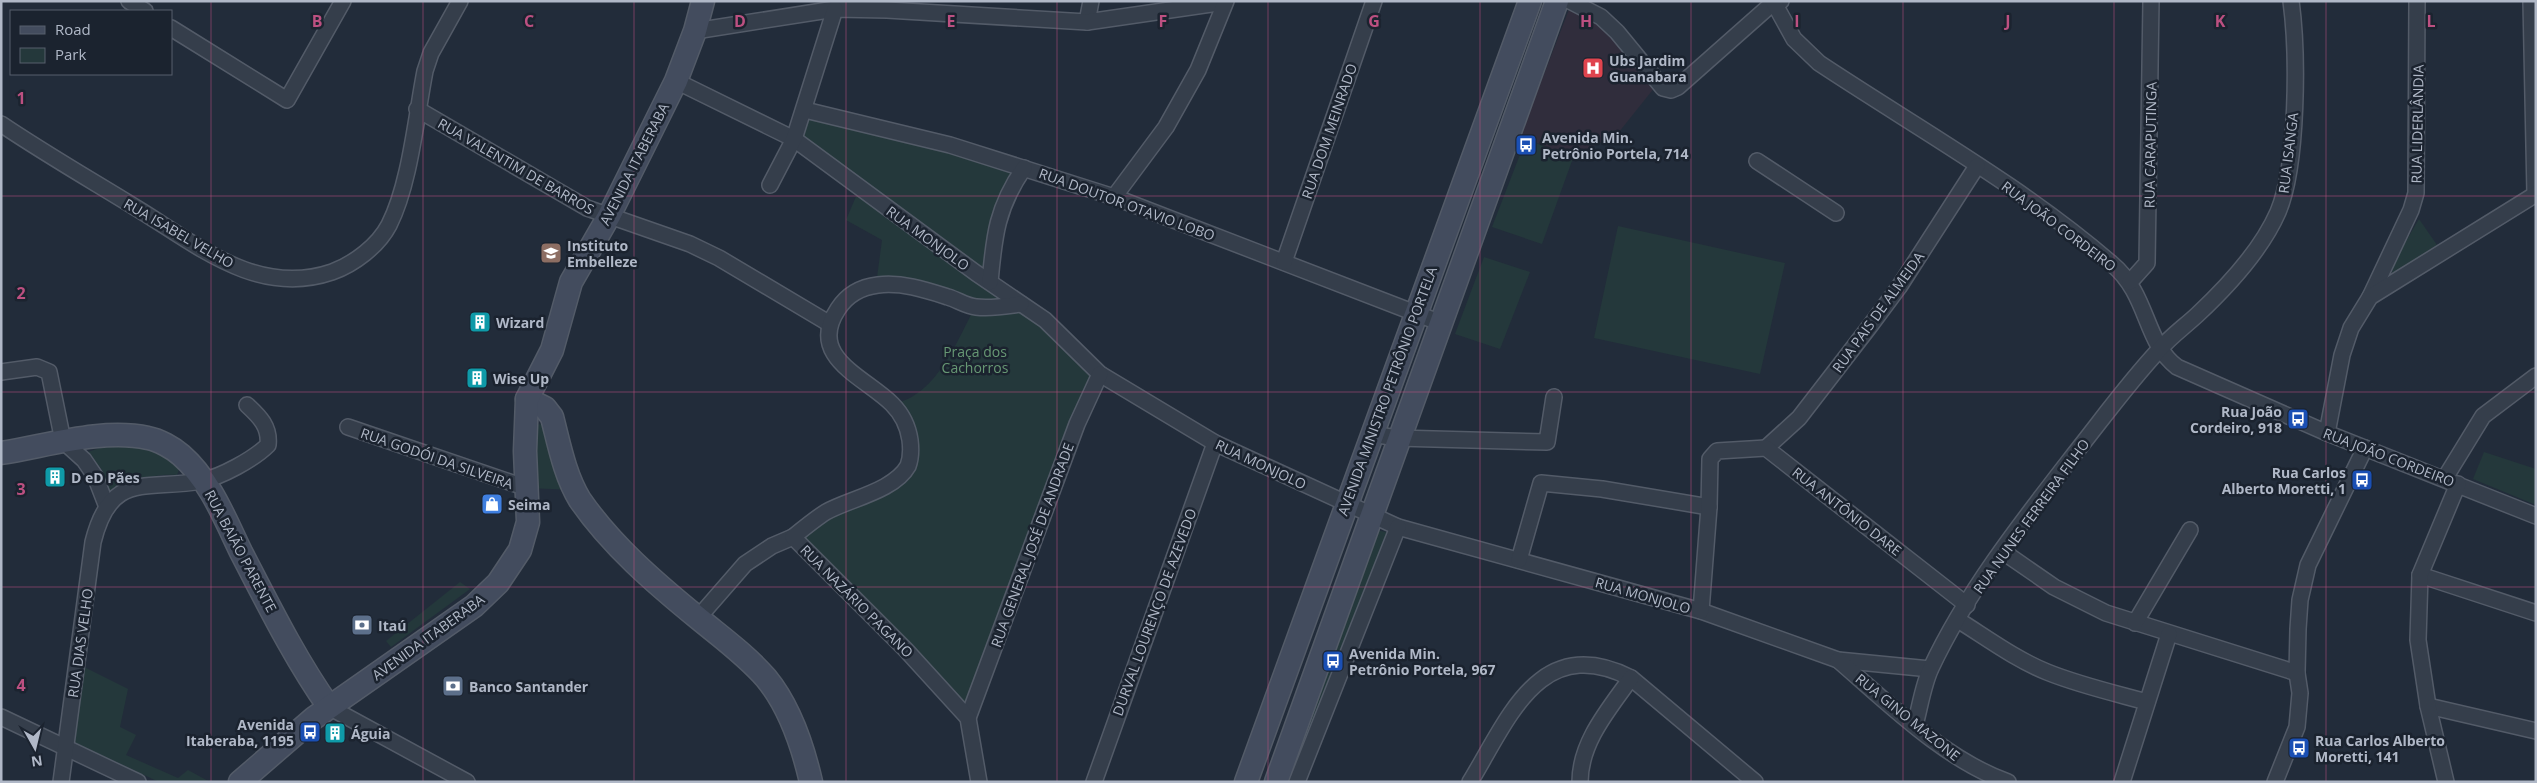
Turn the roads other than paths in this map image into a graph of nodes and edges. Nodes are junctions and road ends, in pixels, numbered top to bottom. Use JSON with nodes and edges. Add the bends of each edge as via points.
{"nodes":[{"id":1,"x":129,"y":1,"type":"edge"},
{"id":2,"x":344,"y":1,"type":"edge"},
{"id":3,"x":460,"y":1,"type":"edge"},
{"id":4,"x":703,"y":1,"type":"edge"},
{"id":5,"x":1091,"y":1,"type":"edge"},
{"id":6,"x":1374,"y":1,"type":"edge"},
{"id":7,"x":1530,"y":1,"type":"edge"},
{"id":8,"x":1557,"y":1,"type":"edge"},
{"id":9,"x":1570,"y":1,"type":"edge"},
{"id":10,"x":2151,"y":1,"type":"edge"},
{"id":11,"x":2291,"y":1,"type":"edge"},
{"id":12,"x":2417,"y":1,"type":"edge"},
{"id":13,"x":2531,"y":1,"type":"edge"},
{"id":14,"x":1225,"y":2,"type":"edge"},
{"id":15,"x":1776,"y":2,"type":"edge"},
{"id":16,"x":948,"y":8,"type":"edge"},
{"id":17,"x":143,"y":10,"type":"edge"},
{"id":18,"x":834,"y":10,"type":"junction"},
{"id":19,"x":1087,"y":22,"type":"junction"},
{"id":20,"x":172,"y":29,"type":"edge"},
{"id":21,"x":695,"y":31,"type":"junction"},
{"id":22,"x":676,"y":81,"type":"junction"},
{"id":23,"x":417,"y":109,"type":"junction"},
{"id":24,"x":805,"y":110,"type":"junction"},
{"id":25,"x":1,"y":124,"type":"edge"},
{"id":26,"x":794,"y":139,"type":"junction"},
{"id":27,"x":1757,"y":161,"type":"dead end"},
{"id":28,"x":1977,"y":166,"type":"junction"},
{"id":29,"x":1024,"y":168,"type":"junction"},
{"id":30,"x":770,"y":185,"type":"dead end"},
{"id":31,"x":2535,"y":194,"type":"edge"},
{"id":32,"x":1114,"y":196,"type":"junction"},
{"id":33,"x":1836,"y":213,"type":"dead end"},
{"id":34,"x":608,"y":216,"type":"junction"},
{"id":35,"x":1284,"y":262,"type":"junction"},
{"id":36,"x":990,"y":282,"type":"junction"},
{"id":37,"x":2130,"y":282,"type":"junction"},
{"id":38,"x":2370,"y":297,"type":"junction"},
{"id":39,"x":1021,"y":304,"type":"junction"},
{"id":40,"x":1415,"y":314,"type":"junction"},
{"id":41,"x":830,"y":324,"type":"junction"},
{"id":42,"x":1441,"y":324,"type":"junction"},
{"id":43,"x":2159,"y":349,"type":"junction"},
{"id":44,"x":552,"y":350,"type":"junction"},
{"id":45,"x":1,"y":372,"type":"edge"},
{"id":46,"x":1100,"y":374,"type":"junction"},
{"id":47,"x":2536,"y":376,"type":"edge"},
{"id":48,"x":1554,"y":397,"type":"dead end"},
{"id":49,"x":527,"y":400,"type":"junction"},
{"id":50,"x":247,"y":404,"type":"dead end"},
{"id":51,"x":552,"y":418,"type":"junction"},
{"id":52,"x":348,"y":427,"type":"dead end"},
{"id":53,"x":2327,"y":433,"type":"junction"},
{"id":54,"x":1372,"y":434,"type":"junction"},
{"id":55,"x":1401,"y":438,"type":"junction"},
{"id":56,"x":63,"y":441,"type":"junction"},
{"id":57,"x":1215,"y":443,"type":"junction"},
{"id":58,"x":1766,"y":448,"type":"junction"},
{"id":59,"x":2365,"y":448,"type":"junction"},
{"id":60,"x":1,"y":453,"type":"edge"},
{"id":61,"x":203,"y":481,"type":"junction"},
{"id":62,"x":2451,"y":481,"type":"junction"},
{"id":63,"x":527,"y":488,"type":"junction"},
{"id":64,"x":1347,"y":504,"type":"junction"},
{"id":65,"x":107,"y":507,"type":"junction"},
{"id":66,"x":1709,"y":507,"type":"junction"},
{"id":67,"x":2536,"y":516,"type":"edge"},
{"id":68,"x":1373,"y":517,"type":"junction"},
{"id":69,"x":1398,"y":527,"type":"junction"},
{"id":70,"x":2190,"y":530,"type":"dead end"},
{"id":71,"x":793,"y":537,"type":"junction"},
{"id":72,"x":2002,"y":551,"type":"junction"},
{"id":73,"x":1519,"y":560,"type":"junction"},
{"id":74,"x":2420,"y":575,"type":"junction"},
{"id":75,"x":1967,"y":605,"type":"junction"},
{"id":76,"x":1701,"y":611,"type":"junction"},
{"id":77,"x":2536,"y":613,"type":"edge"},
{"id":78,"x":698,"y":618,"type":"junction"},
{"id":79,"x":1958,"y":620,"type":"junction"},
{"id":80,"x":2135,"y":624,"type":"junction"},
{"id":81,"x":2170,"y":634,"type":"junction"},
{"id":82,"x":1838,"y":660,"type":"junction"},
{"id":83,"x":1930,"y":669,"type":"junction"},
{"id":84,"x":2297,"y":673,"type":"junction"},
{"id":85,"x":1631,"y":678,"type":"junction"},
{"id":86,"x":2147,"y":702,"type":"junction"},
{"id":87,"x":2428,"y":706,"type":"junction"},
{"id":88,"x":329,"y":707,"type":"junction"},
{"id":89,"x":1,"y":717,"type":"edge"},
{"id":90,"x":968,"y":718,"type":"junction"},
{"id":91,"x":1915,"y":725,"type":"junction"},
{"id":92,"x":2536,"y":731,"type":"edge"},
{"id":93,"x":66,"y":747,"type":"junction"},
{"id":94,"x":61,"y":782,"type":"edge"},
{"id":95,"x":138,"y":782,"type":"edge"},
{"id":96,"x":240,"y":782,"type":"edge"},
{"id":97,"x":467,"y":782,"type":"edge"},
{"id":98,"x":811,"y":782,"type":"edge"},
{"id":99,"x":978,"y":782,"type":"edge"},
{"id":100,"x":1094,"y":782,"type":"edge"},
{"id":101,"x":1246,"y":782,"type":"edge"},
{"id":102,"x":1276,"y":782,"type":"edge"},
{"id":103,"x":1297,"y":782,"type":"edge"},
{"id":104,"x":1470,"y":782,"type":"edge"},
{"id":105,"x":1580,"y":782,"type":"edge"},
{"id":106,"x":1755,"y":782,"type":"edge"},
{"id":107,"x":2008,"y":782,"type":"edge"},
{"id":108,"x":2122,"y":782,"type":"edge"},
{"id":109,"x":2275,"y":782,"type":"edge"},
{"id":110,"x":2446,"y":782,"type":"edge"}],
"edges":[{"from":1,"to":17,"type":"street"},
{"from":2,"to":20,"type":"street","via":[[287,100]]},
{"from":3,"to":23,"type":"street","name":"RUA ISABEL VELHO","via":[[431,53]]},
{"from":4,"to":21,"type":"main road","name":"AVENIDA ITABERABA"},
{"from":5,"to":19,"type":"street"},
{"from":6,"to":35,"type":"street","name":"RUA DOM MEINRADO"},
{"from":7,"to":40,"type":"main road","name":"AVENIDA MINISTRO PETRÔNIO PORTELA"},
{"from":8,"to":42,"type":"main road","name":"AVENIDA MINISTRO PETRÔNIO PORTELA"},
{"from":9,"to":15,"type":"street","via":[[1606,22],[1664,88],[1671,90]]},
{"from":10,"to":37,"type":"street","name":"RUA CARAPUTINGA","via":[[2147,263]]},
{"from":11,"to":43,"type":"street","name":"RUA ISANGA","via":[[2293,131],[2285,191],[2278,214],[2240,270]]},
{"from":12,"to":38,"type":"street","name":"RUA LIDERLÂNDIA","via":[[2416,192],[2411,210]]},
{"from":13,"to":31,"type":"street"},
{"from":14,"to":19,"type":"street"},
{"from":14,"to":32,"type":"street","via":[[1198,70],[1166,128]]},
{"from":15,"to":28,"type":"street","name":"RUA JOÃO CORDEIRO","via":[[1794,39],[1819,63]]},
{"from":16,"to":18,"type":"street"},
{"from":16,"to":19,"type":"street"},
{"from":18,"to":21,"type":"street","via":[[763,18]]},
{"from":18,"to":24,"type":"street"},
{"from":21,"to":22,"type":"main road","name":"AVENIDA ITABERABA"},
{"from":22,"to":26,"type":"street","name":"RUA MONJOLO"},
{"from":22,"to":34,"type":"main road","name":"AVENIDA ITABERABA"},
{"from":23,"to":25,"type":"street","name":"RUA ISABEL VELHO","via":[[401,200],[388,227],[364,254],[344,268],[313,279],[282,280],[248,272],[201,248]]},
{"from":23,"to":34,"type":"street","name":"RUA VALENTIM DE BARROS","via":[[587,208]]},
{"from":24,"to":26,"type":"street"},
{"from":24,"to":29,"type":"street","name":"RUA DOUTOR OTAVIO LOBO","via":[[950,145]]},
{"from":26,"to":30,"type":"street"},
{"from":26,"to":36,"type":"street","name":"RUA MONJOLO"},
{"from":27,"to":33,"type":"street"},
{"from":28,"to":37,"type":"street","name":"RUA JOÃO CORDEIRO","via":[[2037,206],[2113,264]]},
{"from":28,"to":58,"type":"street","name":"RUA PAIS DE ALMEIDA","via":[[1870,326],[1790,429]]},
{"from":29,"to":32,"type":"street","name":"RUA DOUTOR OTAVIO LOBO"},
{"from":29,"to":36,"type":"street","via":[[1009,189],[994,235]]},
{"from":31,"to":38,"type":"street"},
{"from":32,"to":35,"type":"street","name":"RUA DOUTOR OTAVIO LOBO"},
{"from":34,"to":41,"type":"street","name":"RUA VALENTIM DE BARROS","via":[[690,244],[719,258]]},
{"from":34,"to":44,"type":"main road","name":"AVENIDA ITABERABA","via":[[571,282]]},
{"from":35,"to":40,"type":"street","name":"RUA DOUTOR OTAVIO LOBO"},
{"from":36,"to":39,"type":"street","name":"RUA MONJOLO"},
{"from":37,"to":43,"type":"street","name":"RUA JOÃO CORDEIRO"},
{"from":38,"to":53,"type":"street","name":"RUA LIDERLÂNDIA","via":[[2348,337]]},
{"from":39,"to":41,"type":"street","via":[[975,307],[910,286],[876,285],[855,291],[844,300]]},
{"from":39,"to":46,"type":"street","name":"RUA MONJOLO","via":[[1045,320]]},
{"from":40,"to":42,"type":"street","name":"RUA DOUTOR OTAVIO LOBO"},
{"from":40,"to":54,"type":"main road","name":"AVENIDA MINISTRO PETRÔNIO PORTELA"},
{"from":41,"to":71,"type":"street","name":"RUA NAZÁRIO PAGANO","via":[[832,351],[840,364],[892,404],[903,418],[912,449],[908,466],[897,478],[827,512]]},
{"from":42,"to":55,"type":"main road","name":"AVENIDA MINISTRO PETRÔNIO PORTELA"},
{"from":43,"to":53,"type":"street","name":"RUA JOÃO CORDEIRO","via":[[2177,367]]},
{"from":43,"to":72,"type":"street","name":"RUA NUNES FERREIRA FILHO","via":[[2047,489]]},
{"from":44,"to":49,"type":"main road","name":"AVENIDA ITABERABA"},
{"from":44,"to":51,"type":"main road","via":[[549,403]]},
{"from":45,"to":56,"type":"street","via":[[37,367],[49,372]]},
{"from":46,"to":57,"type":"street","name":"RUA MONJOLO"},
{"from":46,"to":90,"type":"street","name":"RUA GENERAL JOSÉ DE ANDRADE","via":[[1077,424]]},
{"from":47,"to":62,"type":"street","via":[[2483,416]]},
{"from":48,"to":55,"type":"street","via":[[1547,442]]},
{"from":49,"to":51,"type":"main road","via":[[545,408]]},
{"from":49,"to":63,"type":"main road","name":"AVENIDA ITABERABA"},
{"from":50,"to":61,"type":"street","via":[[262,419],[269,434],[268,445],[257,456]]},
{"from":51,"to":78,"type":"main road","via":[[579,498],[645,572]]},
{"from":52,"to":63,"type":"street","name":"RUA GODÓI DA SILVEIRA"},
{"from":53,"to":59,"type":"street","name":"RUA JOÃO CORDEIRO"},
{"from":54,"to":55,"type":"street"},
{"from":54,"to":64,"type":"main road","name":"AVENIDA MINISTRO PETRÔNIO PORTELA"},
{"from":55,"to":68,"type":"main road","name":"AVENIDA MINISTRO PETRÔNIO PORTELA"},
{"from":56,"to":60,"type":"main road","name":"RUA BAIÃO PARENTE"},
{"from":56,"to":61,"type":"main road","name":"RUA BAIÃO PARENTE","via":[[121,436],[149,438],[182,456]]},
{"from":56,"to":65,"type":"street","via":[[84,460],[95,476]]},
{"from":57,"to":64,"type":"street","name":"RUA MONJOLO"},
{"from":57,"to":100,"type":"street","name":"DURVAL LOURENÇO DE AZEVEDO"},
{"from":58,"to":66,"type":"street","via":[[1717,451],[1710,459]]},
{"from":58,"to":75,"type":"street","name":"RUA ANTÔNIO DARE"},
{"from":59,"to":62,"type":"street","name":"RUA JOÃO CORDEIRO"},
{"from":59,"to":84,"type":"street","via":[[2308,565],[2300,600]]},
{"from":61,"to":65,"type":"street","name":"RUA DIAS VELHO","via":[[144,484],[120,495]]},
{"from":61,"to":88,"type":"main road","name":"RUA BAIÃO PARENTE","via":[[307,675]]},
{"from":62,"to":67,"type":"street","name":"RUA JOÃO CORDEIRO"},
{"from":62,"to":74,"type":"street"},
{"from":63,"to":88,"type":"main road","name":"AVENIDA ITABERABA","via":[[529,507],[525,536],[520,550],[498,584],[474,606]]},
{"from":64,"to":68,"type":"street","name":"RUA MONJOLO"},
{"from":64,"to":101,"type":"main road","name":"AVENIDA MINISTRO PETRÔNIO PORTELA"},
{"from":65,"to":93,"type":"street","name":"RUA DIAS VELHO","via":[[93,542]]},
{"from":66,"to":73,"type":"street","via":[[1541,483]]},
{"from":66,"to":76,"type":"street"},
{"from":68,"to":69,"type":"street","name":"RUA MONJOLO"},
{"from":68,"to":102,"type":"main road","name":"AVENIDA MINISTRO PETRÔNIO PORTELA"},
{"from":69,"to":73,"type":"street","name":"RUA MONJOLO"},
{"from":69,"to":103,"type":"street"},
{"from":70,"to":80,"type":"street"},
{"from":71,"to":78,"type":"street","via":[[745,564]]},
{"from":71,"to":90,"type":"street","name":"RUA NAZÁRIO PAGANO","via":[[906,650]]},
{"from":72,"to":75,"type":"street","name":"RUA NUNES FERREIRA FILHO"},
{"from":72,"to":80,"type":"street","via":[[2079,601]]},
{"from":73,"to":76,"type":"street","name":"RUA MONJOLO"},
{"from":74,"to":77,"type":"street"},
{"from":74,"to":87,"type":"street","via":[[2418,640]]},
{"from":75,"to":79,"type":"street","name":"RUA NUNES FERREIRA FILHO"},
{"from":76,"to":82,"type":"street","name":"RUA MONJOLO"},
{"from":78,"to":98,"type":"main road","via":[[739,650],[767,679],[789,718]]},
{"from":79,"to":83,"type":"street","name":"RUA NUNES FERREIRA FILHO"},
{"from":79,"to":86,"type":"street","via":[[2045,672]]},
{"from":80,"to":81,"type":"street"},
{"from":81,"to":84,"type":"street"},
{"from":81,"to":86,"type":"street"},
{"from":82,"to":83,"type":"street","name":"RUA MONJOLO"},
{"from":82,"to":91,"type":"street","name":"RUA GINO MAZONE"},
{"from":83,"to":91,"type":"street","name":"RUA NUNES FERREIRA FILHO"},
{"from":84,"to":109,"type":"street","via":[[2300,693],[2297,727]]},
{"from":85,"to":104,"type":"street","via":[[1610,668],[1586,664],[1566,667],[1543,678],[1524,693]]},
{"from":85,"to":105,"type":"street","via":[[1600,722],[1584,752]]},
{"from":85,"to":106,"type":"street"},
{"from":86,"to":108,"type":"street"},
{"from":87,"to":92,"type":"street"},
{"from":87,"to":110,"type":"street"},
{"from":88,"to":96,"type":"main road","name":"AVENIDA ITABERABA"},
{"from":88,"to":97,"type":"street"},
{"from":89,"to":93,"type":"street"},
{"from":90,"to":99,"type":"street"},
{"from":91,"to":107,"type":"street","name":"RUA GINO MAZONE","via":[[1965,762]]},
{"from":93,"to":94,"type":"street","name":"RUA DIAS VELHO"},
{"from":93,"to":95,"type":"street"}]}
